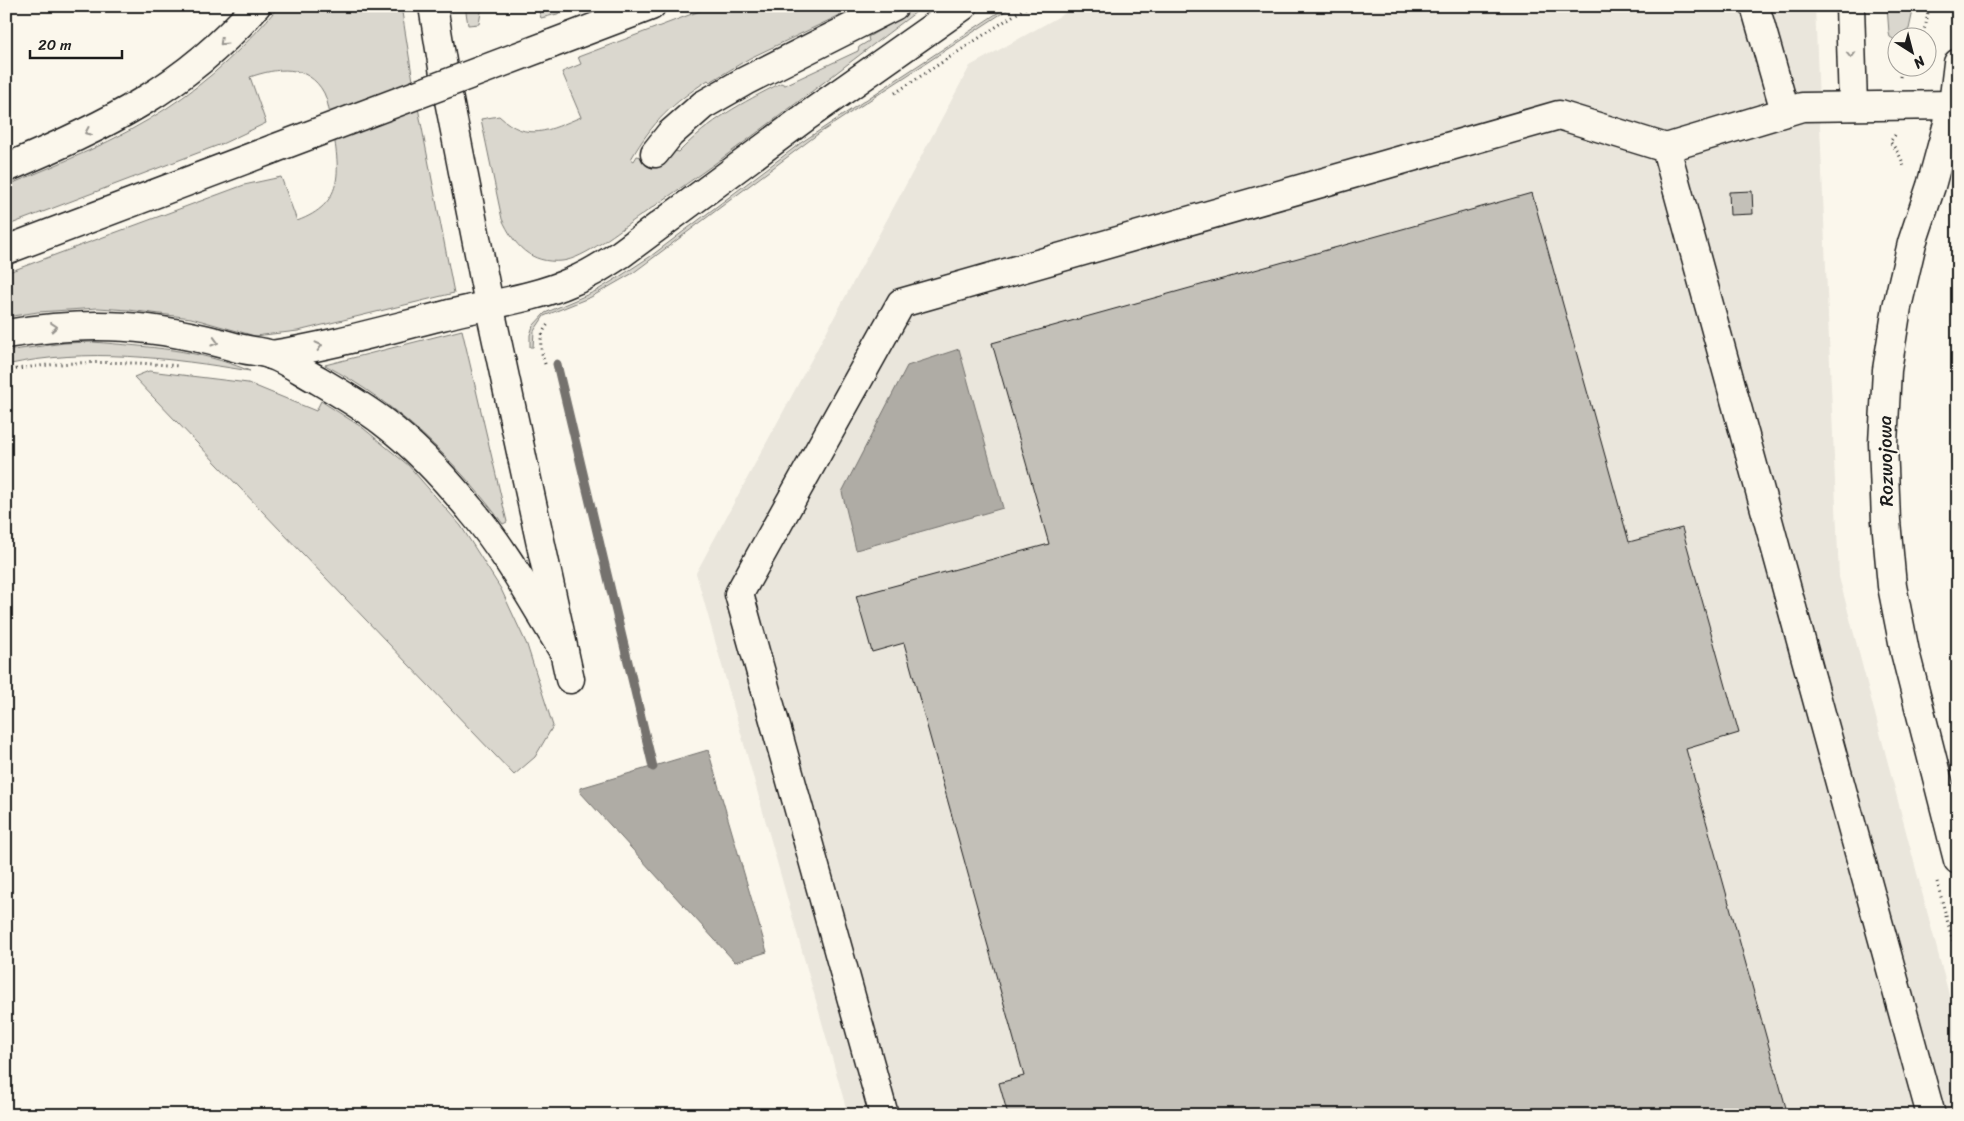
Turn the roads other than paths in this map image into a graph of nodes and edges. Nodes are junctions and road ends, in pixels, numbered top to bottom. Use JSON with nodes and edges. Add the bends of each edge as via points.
{"nodes":[{"id":1,"x":256,"y":6,"type":"edge"},
{"id":2,"x":433,"y":6,"type":"edge"},
{"id":3,"x":651,"y":6,"type":"edge"},
{"id":4,"x":894,"y":6,"type":"edge"},
{"id":5,"x":963,"y":6,"type":"edge"},
{"id":6,"x":1755,"y":6,"type":"edge"},
{"id":7,"x":1850,"y":6,"type":"edge"},
{"id":8,"x":1958,"y":63,"type":"edge"},
{"id":9,"x":1953,"y":104,"type":"junction"},
{"id":10,"x":1853,"y":106,"type":"junction"},
{"id":11,"x":1785,"y":111,"type":"junction"},
{"id":12,"x":1666,"y":148,"type":"junction"},
{"id":13,"x":655,"y":153,"type":"dead end"},
{"id":14,"x":6,"y":168,"type":"edge"},
{"id":15,"x":6,"y":250,"type":"edge"},
{"id":16,"x":489,"y":304,"type":"junction"},
{"id":17,"x":6,"y":334,"type":"edge"},
{"id":18,"x":271,"y":355,"type":"junction"},
{"id":19,"x":564,"y":652,"type":"junction"},
{"id":20,"x":570,"y":679,"type":"dead end"},
{"id":21,"x":1958,"y":860,"type":"edge"},
{"id":22,"x":884,"y":1115,"type":"edge"},
{"id":23,"x":1931,"y":1115,"type":"edge"}],
"edges":[{"from":1,"to":14,"type":"street","one_way":true,"via":[[205,58],[158,94],[96,128]]},
{"from":2,"to":16,"type":"street"},
{"from":3,"to":15,"type":"street","bridge":true},
{"from":4,"to":13,"type":"street","via":[[745,81],[703,106],[670,134]]},
{"from":5,"to":16,"type":"street","via":[[597,270],[540,293]]},
{"from":6,"to":11,"type":"street"},
{"from":7,"to":10,"type":"street","one_way":true},
{"from":8,"to":9,"type":"street","name":"Rozwojowa"},
{"from":9,"to":10,"type":"street"},
{"from":9,"to":21,"type":"street","name":"Rozwojowa","via":[[1912,243],[1897,307],[1887,370],[1883,443],[1892,586],[1905,652]]},
{"from":10,"to":11,"type":"street","via":[[1802,107]]},
{"from":11,"to":12,"type":"street"},
{"from":12,"to":22,"type":"street","via":[[1559,115],[901,304],[739,594]]},
{"from":12,"to":23,"type":"street"},
{"from":18,"to":16,"type":"street","one_way":true,"via":[[310,349]]},
{"from":16,"to":19,"type":"street"},
{"from":17,"to":18,"type":"street","one_way":true,"via":[[68,326],[127,326],[185,334]]},
{"from":18,"to":19,"type":"street","via":[[358,404],[428,461],[472,510]]},
{"from":19,"to":20,"type":"street"}]}
